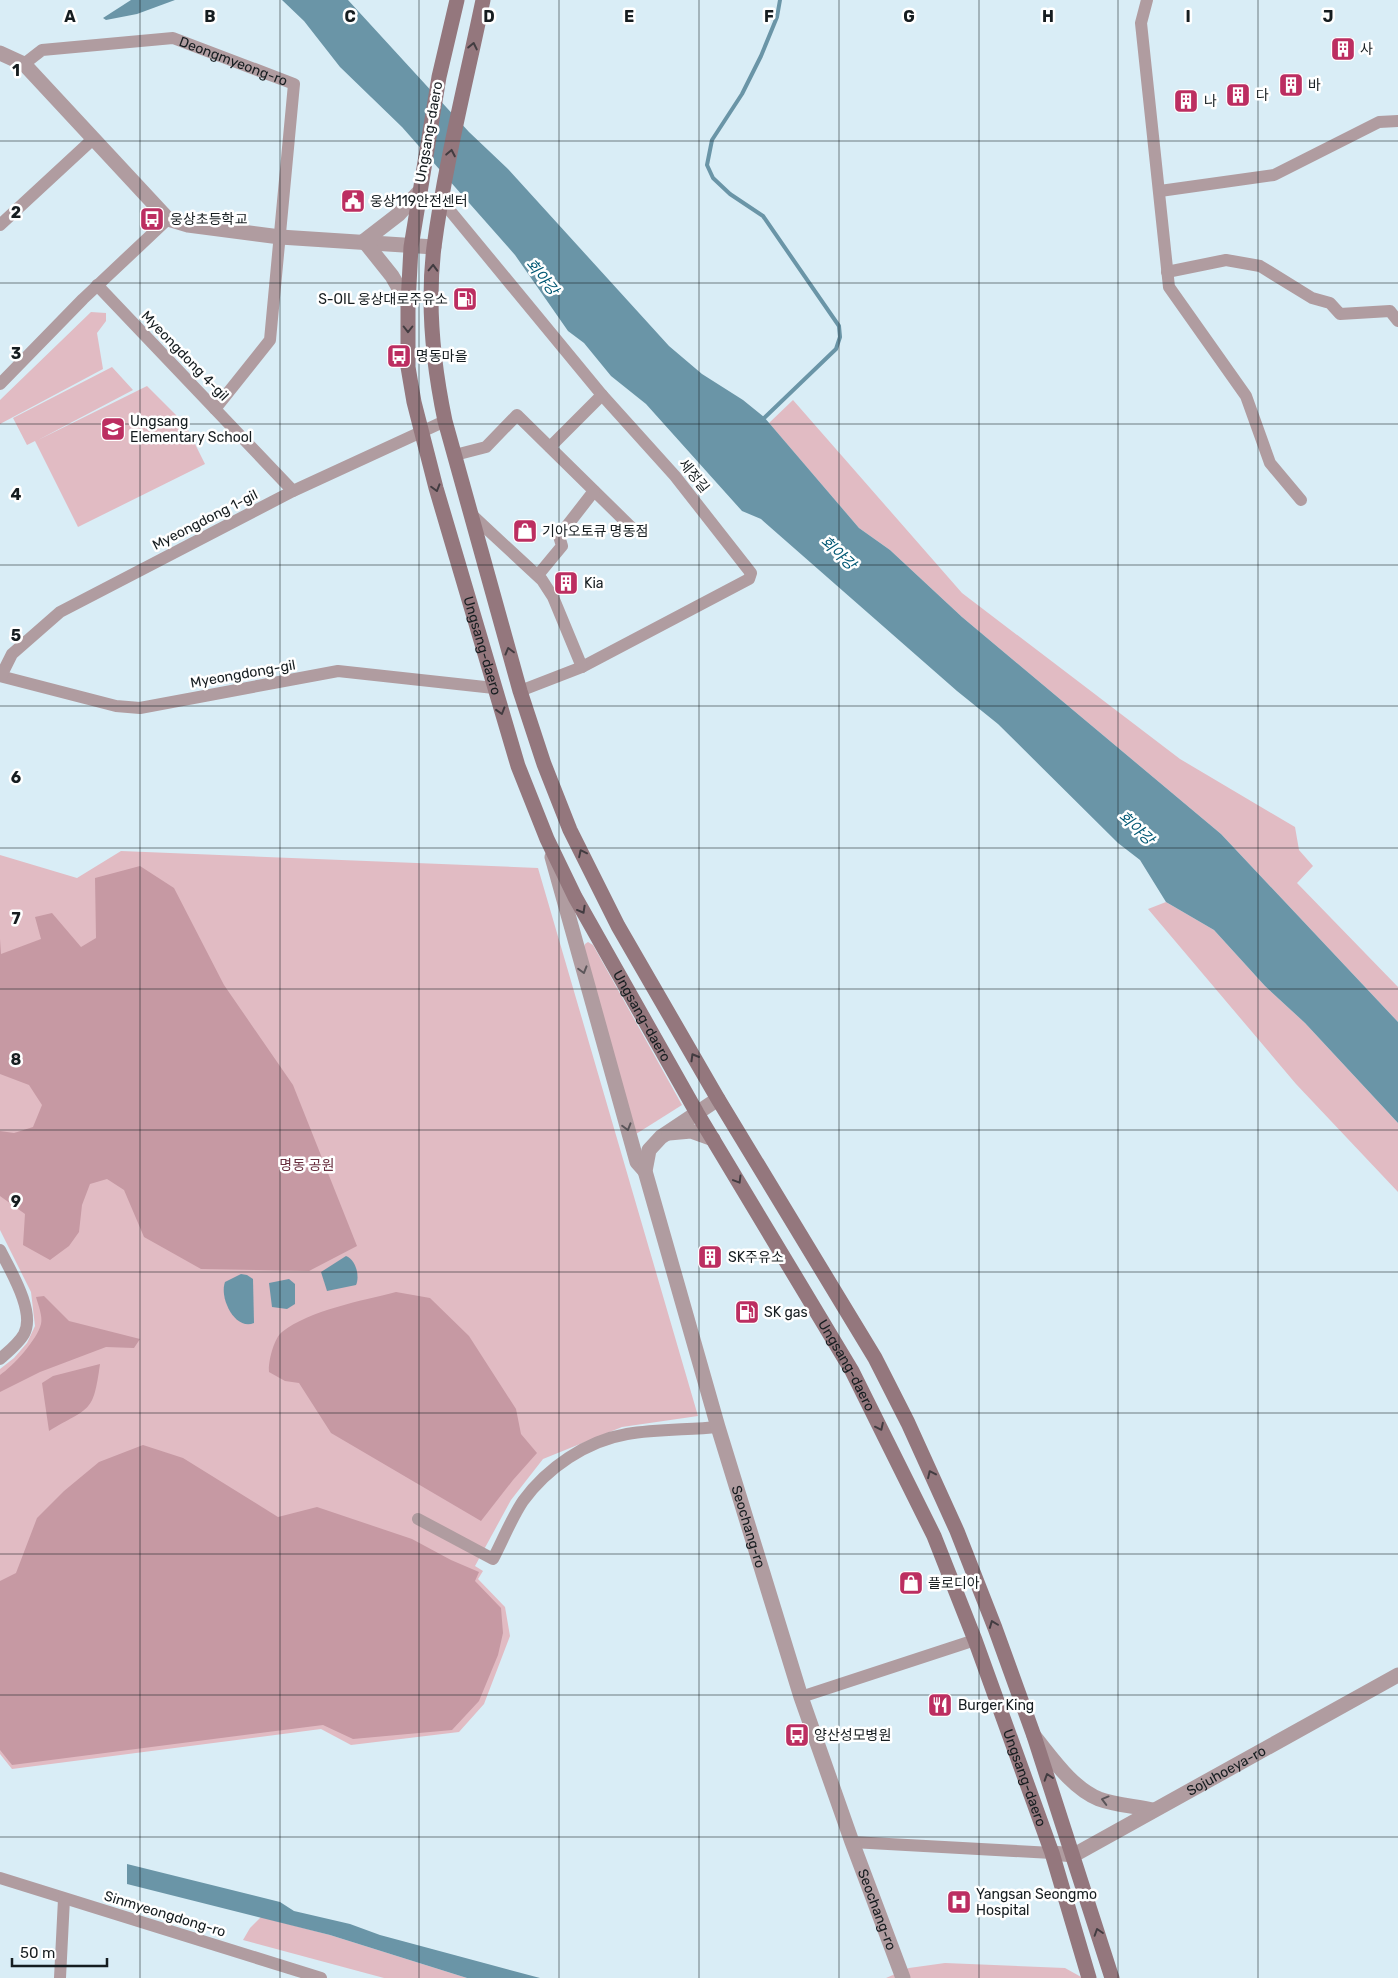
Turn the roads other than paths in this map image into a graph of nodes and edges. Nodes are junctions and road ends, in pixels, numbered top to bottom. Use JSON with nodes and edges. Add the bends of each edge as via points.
{"nodes":[{"id":1,"x":457,"y":0,"type":"edge"},
{"id":2,"x":482,"y":0,"type":"edge"},
{"id":3,"x":495,"y":0,"type":"edge"},
{"id":4,"x":1147,"y":0,"type":"edge"},
{"id":5,"x":478,"y":24,"type":"junction"},
{"id":6,"x":0,"y":53,"type":"edge"},
{"id":7,"x":24,"y":64,"type":"junction"},
{"id":8,"x":1398,"y":121,"type":"edge"},
{"id":9,"x":93,"y":139,"type":"junction"},
{"id":10,"x":1160,"y":192,"type":"junction"},
{"id":11,"x":418,"y":193,"type":"junction"},
{"id":12,"x":442,"y":201,"type":"junction"},
{"id":13,"x":168,"y":219,"type":"junction"},
{"id":14,"x":0,"y":225,"type":"edge"},
{"id":15,"x":280,"y":237,"type":"junction"},
{"id":16,"x":364,"y":241,"type":"junction"},
{"id":17,"x":410,"y":247,"type":"junction"},
{"id":18,"x":434,"y":247,"type":"junction"},
{"id":19,"x":1167,"y":272,"type":"junction"},
{"id":20,"x":97,"y":285,"type":"junction"},
{"id":21,"x":408,"y":304,"type":"junction"},
{"id":22,"x":1398,"y":321,"type":"edge"},
{"id":23,"x":0,"y":384,"type":"edge"},
{"id":24,"x":602,"y":394,"type":"junction"},
{"id":25,"x":215,"y":409,"type":"junction"},
{"id":26,"x":445,"y":420,"type":"junction"},
{"id":27,"x":422,"y":430,"type":"junction"},
{"id":28,"x":550,"y":447,"type":"junction"},
{"id":29,"x":455,"y":455,"type":"junction"},
{"id":30,"x":293,"y":491,"type":"junction"},
{"id":31,"x":594,"y":491,"type":"junction"},
{"id":32,"x":1301,"y":500,"type":"dead end"},
{"id":33,"x":473,"y":516,"type":"junction"},
{"id":34,"x":634,"y":530,"type":"dead end"},
{"id":35,"x":538,"y":576,"type":"junction"},
{"id":36,"x":582,"y":667,"type":"junction"},
{"id":37,"x":0,"y":675,"type":"edge"},
{"id":38,"x":494,"y":688,"type":"junction"},
{"id":39,"x":520,"y":692,"type":"junction"},
{"id":40,"x":547,"y":839,"type":"junction"},
{"id":41,"x":718,"y":1099,"type":"junction"},
{"id":42,"x":697,"y":1113,"type":"junction"},
{"id":43,"x":661,"y":1137,"type":"junction"},
{"id":44,"x":713,"y":1139,"type":"junction"},
{"id":45,"x":645,"y":1171,"type":"junction"},
{"id":46,"x":0,"y":1250,"type":"edge"},
{"id":47,"x":0,"y":1359,"type":"edge"},
{"id":48,"x":718,"y":1427,"type":"junction"},
{"id":49,"x":418,"y":1519,"type":"dead end"},
{"id":50,"x":975,"y":1640,"type":"junction"},
{"id":51,"x":1398,"y":1675,"type":"edge"},
{"id":52,"x":801,"y":1696,"type":"junction"},
{"id":53,"x":1034,"y":1736,"type":"junction"},
{"id":54,"x":1152,"y":1810,"type":"junction"},
{"id":55,"x":852,"y":1842,"type":"junction"},
{"id":56,"x":1052,"y":1853,"type":"junction"},
{"id":57,"x":1074,"y":1855,"type":"junction"},
{"id":58,"x":0,"y":1878,"type":"edge"},
{"id":59,"x":64,"y":1899,"type":"junction"},
{"id":60,"x":901,"y":1972,"type":"edge"},
{"id":61,"x":300,"y":1975,"type":"edge"},
{"id":62,"x":60,"y":1978,"type":"edge"},
{"id":63,"x":321,"y":1978,"type":"edge"},
{"id":64,"x":1089,"y":1978,"type":"edge"},
{"id":65,"x":1112,"y":1978,"type":"edge"}],
"edges":[{"from":1,"to":11,"type":"main road","name":"Ungsang-daero","via":[[439,76]]},
{"from":2,"to":5,"type":"main road","name":"Ungsang-daero"},
{"from":3,"to":5,"type":"main road"},
{"from":4,"to":10,"type":"street","via":[[1141,23]]},
{"from":12,"to":5,"type":"main road","name":"Ungsang-daero","one_way":true},
{"from":6,"to":7,"type":"street"},
{"from":7,"to":9,"type":"street"},
{"from":7,"to":15,"type":"street","name":"Deongmyeong-ro","via":[[42,50],[173,38],[294,84]]},
{"from":8,"to":10,"type":"street","via":[[1379,122],[1274,175]]},
{"from":9,"to":13,"type":"street"},
{"from":9,"to":14,"type":"street"},
{"from":10,"to":19,"type":"street"},
{"from":11,"to":16,"type":"street","via":[[399,214]]},
{"from":11,"to":17,"type":"main road","name":"Ungsang-daero"},
{"from":12,"to":18,"type":"main road","name":"Ungsang-daero"},
{"from":12,"to":24,"type":"street","name":"세정길"},
{"from":13,"to":15,"type":"street","via":[[188,225]]},
{"from":13,"to":20,"type":"street"},
{"from":15,"to":16,"type":"street"},
{"from":15,"to":25,"type":"street","name":"Deongmyeong-ro","via":[[270,340]]},
{"from":16,"to":17,"type":"street"},
{"from":16,"to":21,"type":"street","via":[[392,276]]},
{"from":17,"to":18,"type":"street"},
{"from":17,"to":21,"type":"main road","name":"Ungsang-daero"},
{"from":26,"to":18,"type":"main road","name":"Ungsang-daero","one_way":true,"via":[[436,380],[433,341]]},
{"from":19,"to":22,"type":"street","via":[[1226,260],[1260,266],[1312,298],[1330,303],[1340,314],[1390,311]]},
{"from":19,"to":32,"type":"street","via":[[1169,287],[1246,396],[1270,463]]},
{"from":20,"to":23,"type":"street"},
{"from":20,"to":25,"type":"street","name":"Myeongdong 4-gil"},
{"from":21,"to":27,"type":"main road","name":"Ungsang-daero","one_way":true,"via":[[408,367]]},
{"from":24,"to":28,"type":"street"},
{"from":24,"to":36,"type":"street","name":"세정길","via":[[675,476],[751,573],[749,579]]},
{"from":25,"to":30,"type":"street","name":"Myeongdong 4-gil"},
{"from":26,"to":27,"type":"street","name":"Myeongdong 1-gil"},
{"from":26,"to":29,"type":"main road","name":"Ungsang-daero"},
{"from":27,"to":30,"type":"street","name":"Myeongdong 1-gil"},
{"from":27,"to":38,"type":"main road","name":"Ungsang-daero","one_way":true},
{"from":28,"to":29,"type":"street","via":[[517,415],[486,448]]},
{"from":28,"to":31,"type":"street"},
{"from":29,"to":33,"type":"main road","name":"Ungsang-daero"},
{"from":30,"to":37,"type":"street","name":"Myeongdong 1-gil","via":[[60,612],[12,654]]},
{"from":31,"to":34,"type":"street"},
{"from":31,"to":35,"type":"street","via":[[559,536],[562,546]]},
{"from":33,"to":35,"type":"street"},
{"from":39,"to":33,"type":"main road","name":"Ungsang-daero","one_way":true},
{"from":35,"to":36,"type":"street","via":[[553,597]]},
{"from":36,"to":39,"type":"street","name":"세정길"},
{"from":37,"to":38,"type":"street","name":"Myeongdong-gil","via":[[116,706],[140,708],[338,671]]},
{"from":38,"to":40,"type":"main road","name":"Ungsang-daero","one_way":true,"via":[[518,766]]},
{"from":41,"to":39,"type":"main road","name":"Ungsang-daero","one_way":true,"via":[[618,926],[570,830]]},
{"from":40,"to":42,"type":"main road","name":"Ungsang-daero","one_way":true,"via":[[575,897]]},
{"from":40,"to":45,"type":"street","name":"Seochang-ro","one_way":true,"via":[[637,1162]]},
{"from":41,"to":42,"type":"street"},
{"from":53,"to":41,"type":"main road","name":"Ungsang-daero","one_way":true,"via":[[957,1531],[879,1366]]},
{"from":42,"to":43,"type":"street"},
{"from":42,"to":44,"type":"main road","name":"Ungsang-daero"},
{"from":43,"to":44,"type":"street","via":[[691,1131]]},
{"from":43,"to":45,"type":"street","via":[[649,1150]]},
{"from":44,"to":50,"type":"main road","name":"Ungsang-daero","one_way":true,"via":[[852,1371],[934,1536]]},
{"from":45,"to":48,"type":"street","name":"Seochang-ro"},
{"from":46,"to":47,"type":"street","via":[[28,1318],[25,1333]]},
{"from":48,"to":49,"type":"street","via":[[626,1434],[573,1455],[546,1476],[523,1501],[493,1559]]},
{"from":48,"to":52,"type":"street","name":"Seochang-ro"},
{"from":50,"to":52,"type":"street"},
{"from":50,"to":56,"type":"main road","name":"Ungsang-daero"},
{"from":51,"to":54,"type":"street","name":"Sojuhoeya-ro"},
{"from":52,"to":55,"type":"street","name":"Seochang-ro"},
{"from":54,"to":53,"type":"street","one_way":true,"via":[[1087,1793]]},
{"from":57,"to":53,"type":"main road","name":"Ungsang-daero","one_way":true},
{"from":54,"to":57,"type":"street","name":"Sojuhoeya-ro"},
{"from":55,"to":56,"type":"street"},
{"from":55,"to":60,"type":"street","name":"Seochang-ro"},
{"from":56,"to":57,"type":"street"},
{"from":56,"to":64,"type":"main road","name":"Ungsang-daero"},
{"from":65,"to":57,"type":"main road","name":"Ungsang-daero","one_way":true},
{"from":58,"to":59,"type":"street","name":"Sinmyeongdong-ro"},
{"from":59,"to":61,"type":"street","name":"Sinmyeongdong-ro"},
{"from":59,"to":62,"type":"street"},
{"from":61,"to":63,"type":"street","name":"Sinmyeongdong-ro"}]}
